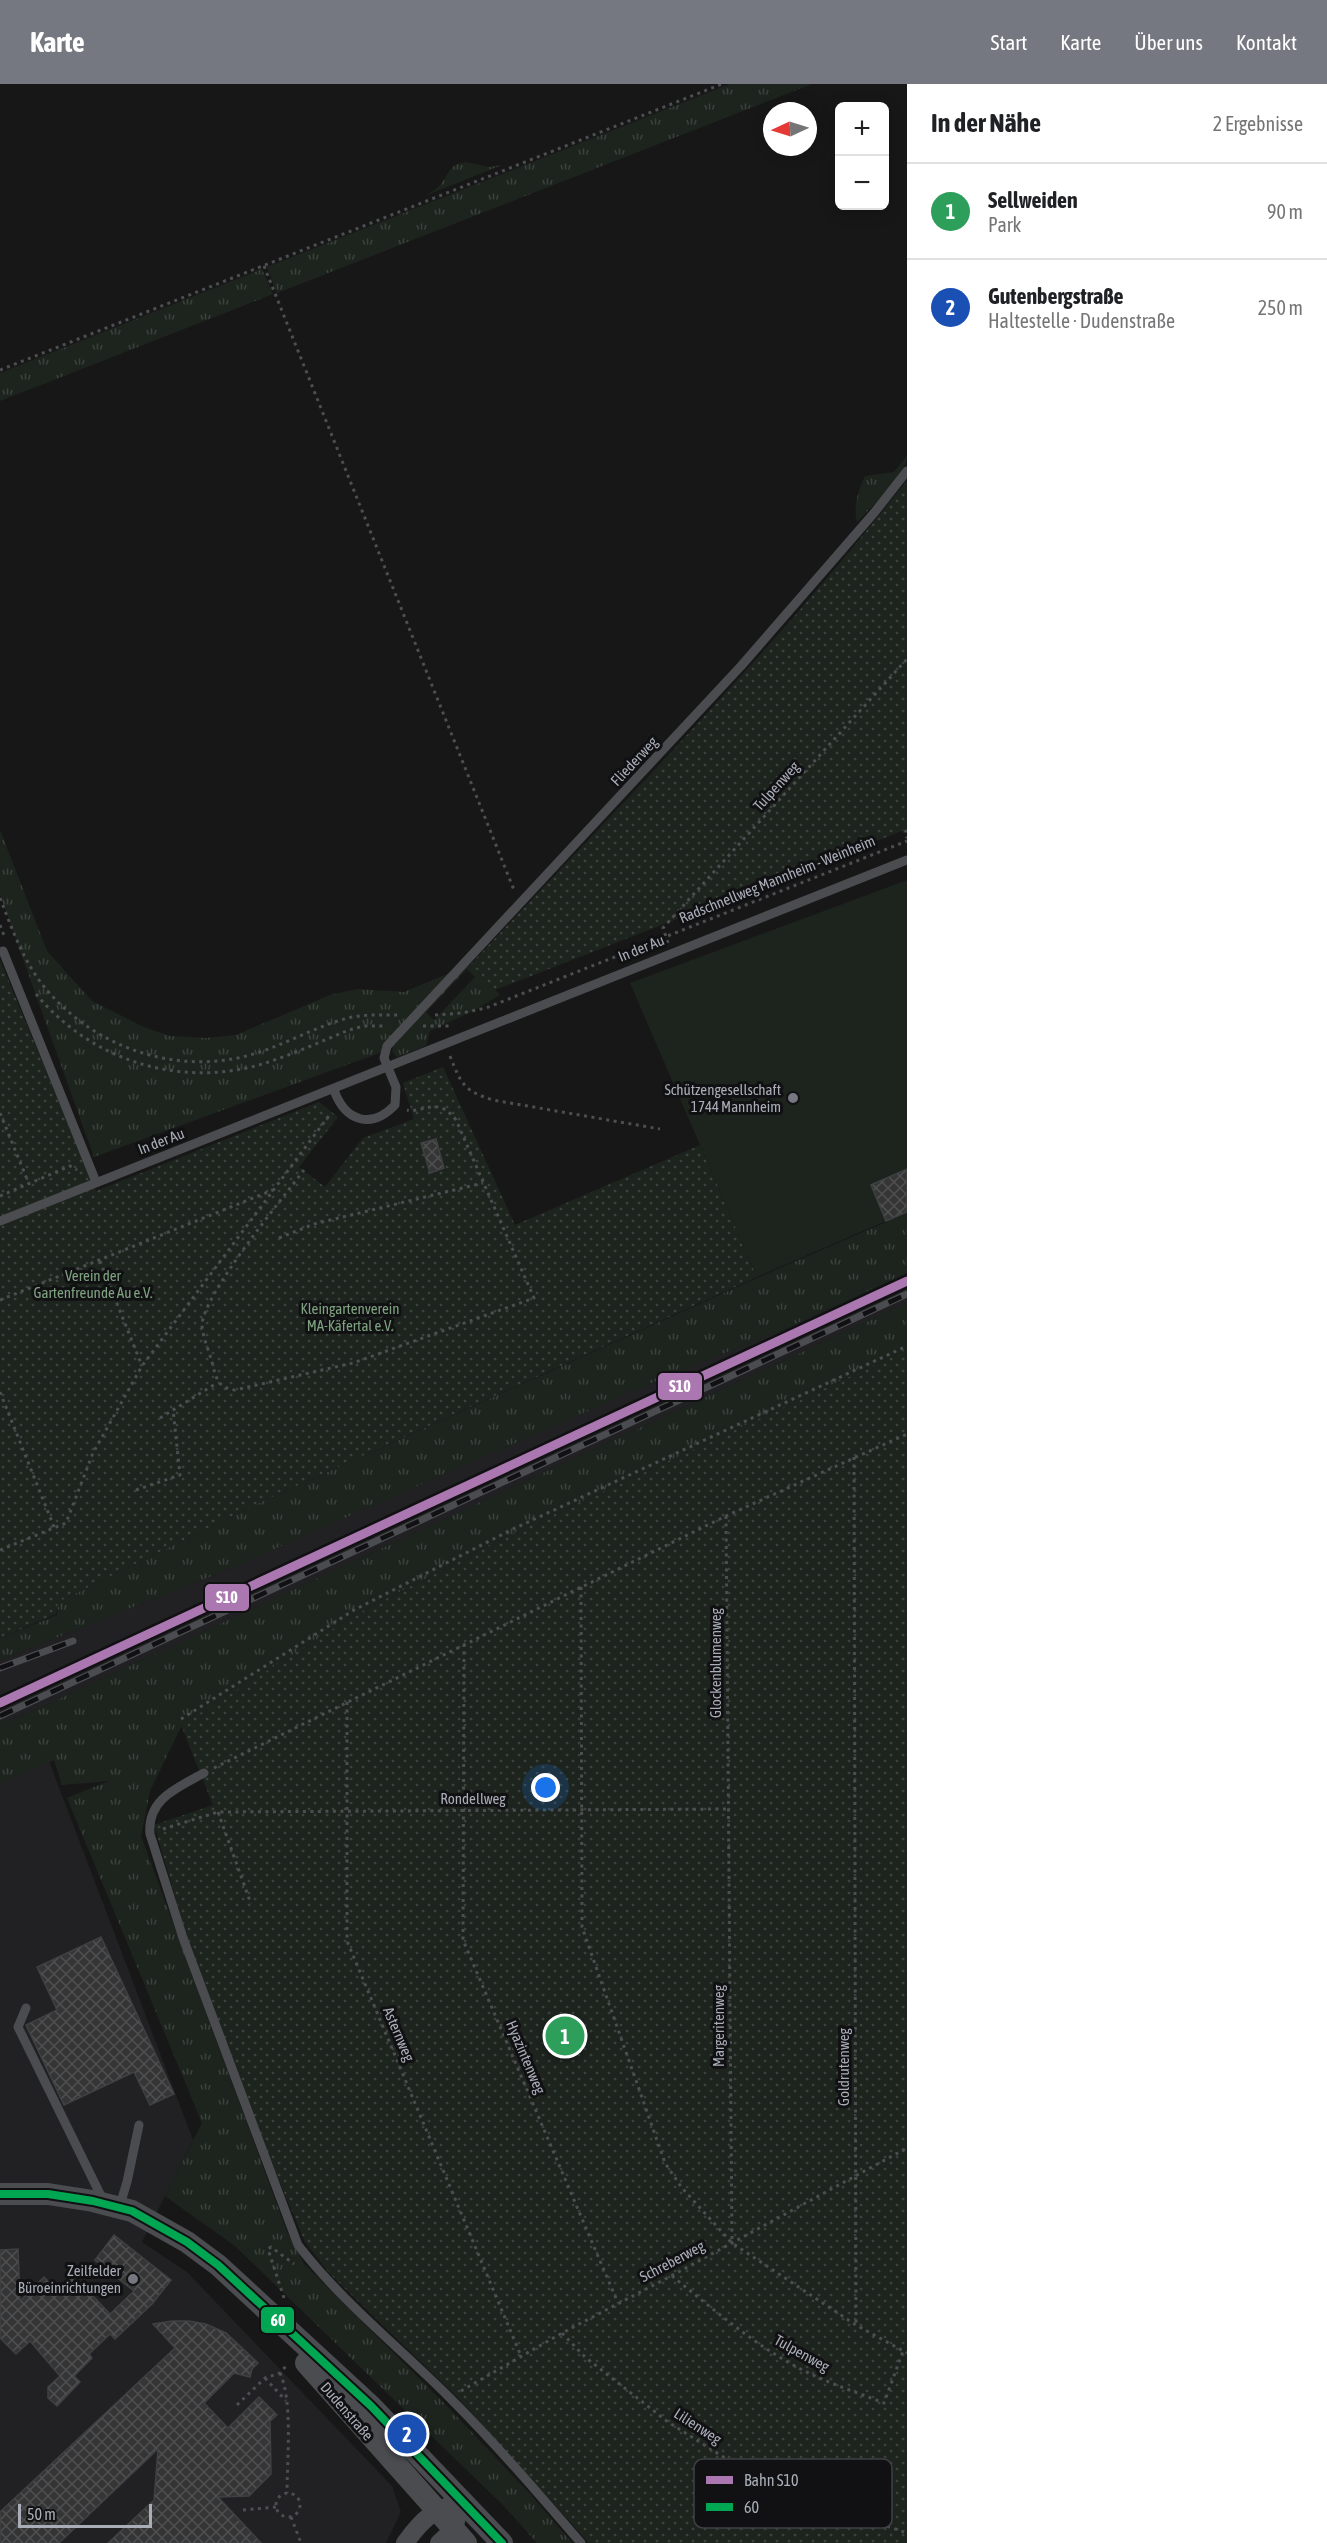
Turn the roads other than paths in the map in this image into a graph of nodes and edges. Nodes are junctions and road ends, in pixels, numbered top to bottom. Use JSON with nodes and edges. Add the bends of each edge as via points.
{"nodes":[{"id":1,"x":907,"y":471,"type":"edge"},
{"id":2,"x":907,"y":860,"type":"edge"},
{"id":3,"x":3,"y":951,"type":"dead end"},
{"id":4,"x":387,"y":1067,"type":"junction"},
{"id":5,"x":334,"y":1090,"type":"junction"},
{"id":6,"x":96,"y":1182,"type":"junction"},
{"id":7,"x":0,"y":1221,"type":"edge"},
{"id":8,"x":204,"y":1773,"type":"road end"},
{"id":9,"x":26,"y":2008,"type":"dead end"},
{"id":10,"x":139,"y":2125,"type":"dead end"},
{"id":11,"x":0,"y":2194,"type":"edge"},
{"id":12,"x":112,"y":2206,"type":"junction"},
{"id":13,"x":256,"y":2301,"type":"junction"},
{"id":14,"x":462,"y":2501,"type":"junction"},
{"id":15,"x":435,"y":2510,"type":"junction"},
{"id":16,"x":453,"y":2538,"type":"edge"},
{"id":17,"x":405,"y":2543,"type":"edge"},
{"id":18,"x":502,"y":2543,"type":"edge"},
{"id":19,"x":581,"y":2543,"type":"edge"}],
"edges":[{"from":1,"to":4,"type":"lane","name":"Fliederweg","via":[[741,666],[387,1046]]},
{"from":2,"to":4,"type":"lane","name":"In der Au"},
{"from":3,"to":6,"type":"lane"},
{"from":4,"to":5,"type":"lane","name":"In der Au"},
{"from":4,"to":5,"type":"lane","via":[[396,1087],[395,1105],[385,1116],[367,1120],[349,1114]]},
{"from":5,"to":6,"type":"lane","name":"In der Au"},
{"from":6,"to":7,"type":"lane","name":"In der Au"},
{"from":8,"to":19,"type":"lane","via":[[155,1804],[150,1834],[183,1938],[298,2245],[323,2277],[450,2398]]},
{"from":9,"to":12,"type":"lane","via":[[18,2027]]},
{"from":10,"to":12,"type":"lane","via":[[127,2182]]},
{"from":11,"to":12,"type":"street","name":"Dudenstraße","via":[[48,2194]]},
{"from":12,"to":13,"type":"street","name":"Dudenstraße","via":[[132,2211],[187,2242]]},
{"from":13,"to":14,"type":"street","name":"Dudenstraße","via":[[371,2406]]},
{"from":13,"to":15,"type":"street","name":"Dudenstraße"},
{"from":14,"to":15,"type":"street"},
{"from":14,"to":16,"type":"street"},
{"from":14,"to":18,"type":"street","name":"Dudenstraße"},
{"from":15,"to":16,"type":"street","name":"Dudenstraße"},
{"from":15,"to":17,"type":"street"}]}
